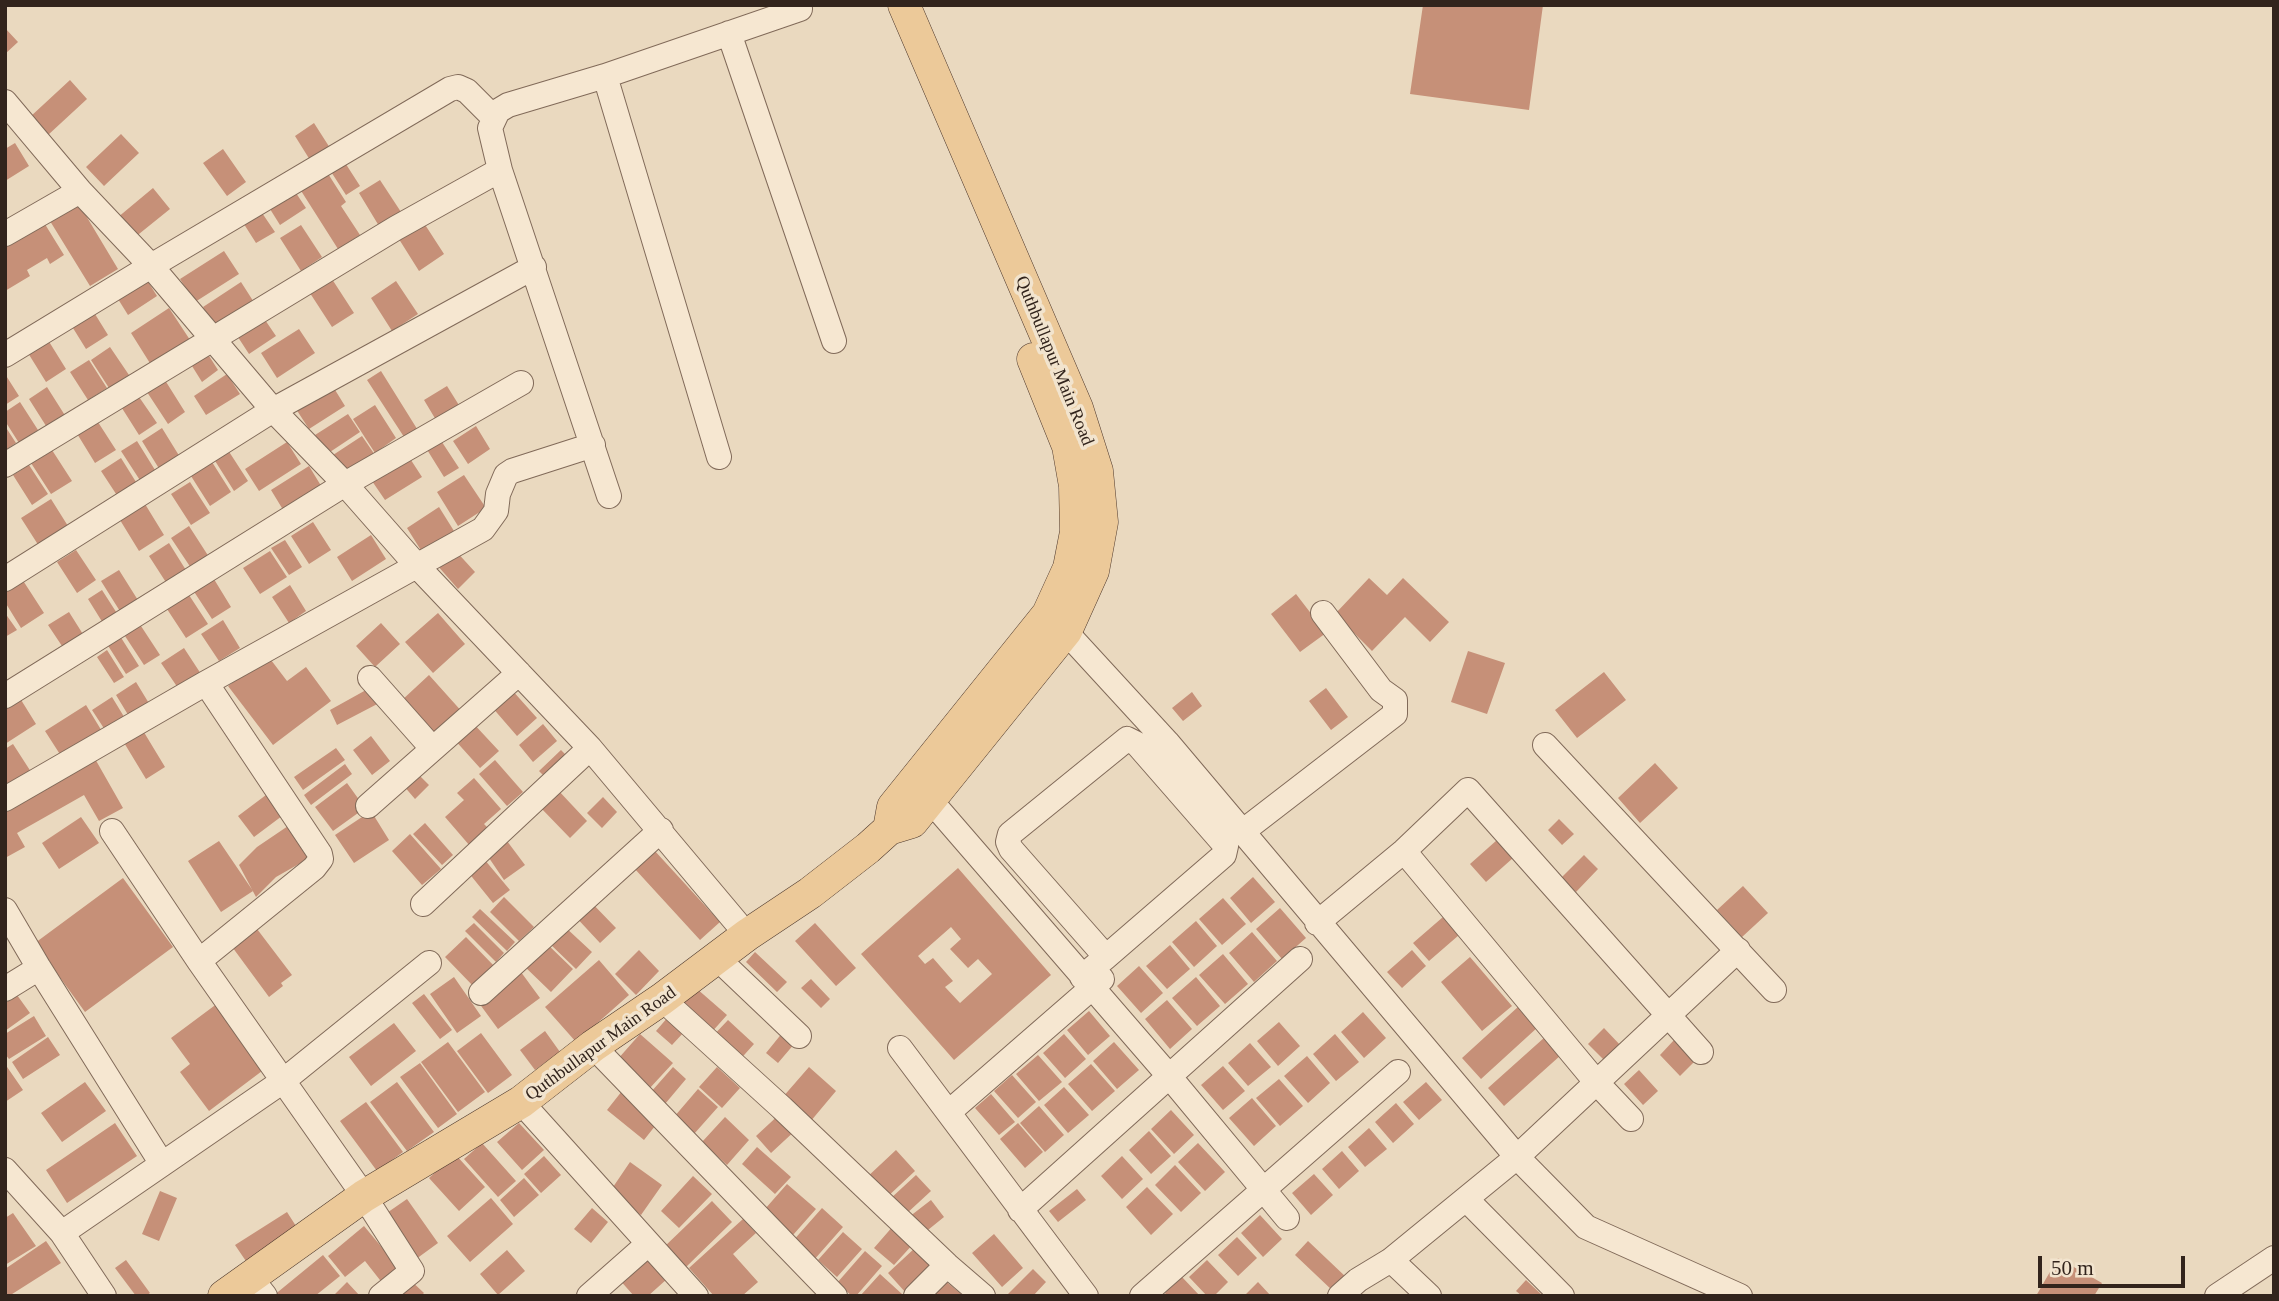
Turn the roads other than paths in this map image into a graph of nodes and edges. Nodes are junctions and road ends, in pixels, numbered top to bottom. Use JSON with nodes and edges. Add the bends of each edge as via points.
{"nodes":[{"id":1,"x":881,"y":5,"type":"edge"},
{"id":2,"x":904,"y":5,"type":"edge"},
{"id":3,"x":800,"y":9,"type":"dead end"},
{"id":4,"x":729,"y":33,"type":"junction"},
{"id":5,"x":605,"y":76,"type":"junction"},
{"id":6,"x":5,"y":102,"type":"edge"},
{"id":7,"x":493,"y":117,"type":"junction"},
{"id":8,"x":500,"y":170,"type":"junction"},
{"id":9,"x":80,"y":191,"type":"junction"},
{"id":10,"x":5,"y":234,"type":"edge"},
{"id":11,"x":151,"y":266,"type":"junction"},
{"id":12,"x":534,"y":267,"type":"junction"},
{"id":13,"x":213,"y":337,"type":"junction"},
{"id":14,"x":834,"y":341,"type":"dead end"},
{"id":15,"x":5,"y":355,"type":"edge"},
{"id":16,"x":521,"y":383,"type":"dead end"},
{"id":17,"x":273,"y":410,"type":"junction"},
{"id":18,"x":593,"y":445,"type":"junction"},
{"id":19,"x":719,"y":457,"type":"dead end"},
{"id":20,"x":5,"y":465,"type":"edge"},
{"id":21,"x":345,"y":484,"type":"junction"},
{"id":22,"x":609,"y":496,"type":"dead end"},
{"id":23,"x":418,"y":567,"type":"junction"},
{"id":24,"x":5,"y":579,"type":"edge"},
{"id":25,"x":1323,"y":613,"type":"dead end"},
{"id":26,"x":1057,"y":622,"type":"junction"},
{"id":27,"x":519,"y":673,"type":"junction"},
{"id":28,"x":370,"y":678,"type":"dead end"},
{"id":29,"x":206,"y":682,"type":"junction"},
{"id":30,"x":5,"y":696,"type":"edge"},
{"id":31,"x":1545,"y":745,"type":"dead end"},
{"id":32,"x":432,"y":748,"type":"junction"},
{"id":33,"x":590,"y":748,"type":"junction"},
{"id":34,"x":5,"y":799,"type":"edge"},
{"id":35,"x":930,"y":801,"type":"junction"},
{"id":36,"x":368,"y":806,"type":"dead end"},
{"id":37,"x":889,"y":829,"type":"junction"},
{"id":38,"x":661,"y":830,"type":"junction"},
{"id":39,"x":112,"y":831,"type":"dead end"},
{"id":40,"x":1242,"y":832,"type":"junction"},
{"id":41,"x":1404,"y":851,"type":"junction"},
{"id":42,"x":1221,"y":879,"type":"dead end"},
{"id":43,"x":423,"y":904,"type":"dead end"},
{"id":44,"x":5,"y":910,"type":"edge"},
{"id":45,"x":1318,"y":923,"type":"junction"},
{"id":46,"x":747,"y":936,"type":"junction"},
{"id":47,"x":1738,"y":950,"type":"junction"},
{"id":48,"x":1105,"y":957,"type":"junction"},
{"id":49,"x":717,"y":958,"type":"junction"},
{"id":50,"x":1300,"y":959,"type":"dead end"},
{"id":51,"x":199,"y":961,"type":"junction"},
{"id":52,"x":429,"y":963,"type":"dead end"},
{"id":53,"x":39,"y":968,"type":"junction"},
{"id":54,"x":1087,"y":983,"type":"junction"},
{"id":55,"x":5,"y":989,"type":"edge"},
{"id":56,"x":1774,"y":990,"type":"dead end"},
{"id":57,"x":481,"y":993,"type":"dead end"},
{"id":58,"x":662,"y":999,"type":"junction"},
{"id":59,"x":1667,"y":1016,"type":"junction"},
{"id":60,"x":799,"y":1036,"type":"dead end"},
{"id":61,"x":593,"y":1046,"type":"junction"},
{"id":62,"x":900,"y":1048,"type":"dead end"},
{"id":63,"x":1701,"y":1052,"type":"dead end"},
{"id":64,"x":1398,"y":1072,"type":"dead end"},
{"id":65,"x":1169,"y":1076,"type":"junction"},
{"id":66,"x":283,"y":1081,"type":"junction"},
{"id":67,"x":1597,"y":1083,"type":"junction"},
{"id":68,"x":521,"y":1102,"type":"junction"},
{"id":69,"x":949,"y":1112,"type":"junction"},
{"id":70,"x":1631,"y":1119,"type":"dead end"},
{"id":71,"x":1517,"y":1157,"type":"junction"},
{"id":72,"x":162,"y":1164,"type":"junction"},
{"id":73,"x":5,"y":1170,"type":"edge"},
{"id":74,"x":1264,"y":1189,"type":"junction"},
{"id":75,"x":364,"y":1196,"type":"junction"},
{"id":76,"x":1466,"y":1200,"type":"junction"},
{"id":77,"x":1020,"y":1210,"type":"junction"},
{"id":78,"x":1287,"y":1218,"type":"dead end"},
{"id":79,"x":62,"y":1233,"type":"junction"},
{"id":80,"x":648,"y":1244,"type":"junction"},
{"id":81,"x":2274,"y":1258,"type":"edge"},
{"id":82,"x":1391,"y":1260,"type":"junction"},
{"id":83,"x":947,"y":1265,"type":"junction"},
{"id":84,"x":258,"y":1286,"type":"edge"},
{"id":85,"x":104,"y":1296,"type":"edge"},
{"id":86,"x":224,"y":1296,"type":"edge"},
{"id":87,"x":381,"y":1296,"type":"edge"},
{"id":88,"x":589,"y":1296,"type":"edge"},
{"id":89,"x":696,"y":1296,"type":"edge"},
{"id":90,"x":835,"y":1296,"type":"edge"},
{"id":91,"x":916,"y":1296,"type":"edge"},
{"id":92,"x":983,"y":1296,"type":"edge"},
{"id":93,"x":1086,"y":1296,"type":"edge"},
{"id":94,"x":1142,"y":1296,"type":"edge"},
{"id":95,"x":1340,"y":1296,"type":"edge"},
{"id":96,"x":1429,"y":1296,"type":"edge"},
{"id":97,"x":1562,"y":1296,"type":"edge"},
{"id":98,"x":1740,"y":1296,"type":"edge"},
{"id":99,"x":2217,"y":1296,"type":"edge"}],
"edges":[{"from":1,"to":26,"type":"main road","name":"Quthbullapur Main Road","via":[[1068,446],[1076,486],[1076,531]]},
{"from":2,"to":26,"type":"main road","name":"Quthbullapur Main Road","via":[[1077,408],[1097,471],[1102,522],[1093,571]]},
{"from":3,"to":4,"type":"street"},
{"from":4,"to":5,"type":"street"},
{"from":4,"to":14,"type":"street"},
{"from":5,"to":7,"type":"street","via":[[508,105]]},
{"from":5,"to":19,"type":"street"},
{"from":6,"to":9,"type":"street"},
{"from":7,"to":8,"type":"street","via":[[490,128]]},
{"from":7,"to":11,"type":"street","via":[[467,91],[450,89]]},
{"from":8,"to":12,"type":"street"},
{"from":8,"to":13,"type":"street"},
{"from":9,"to":10,"type":"street"},
{"from":9,"to":11,"type":"street"},
{"from":11,"to":13,"type":"street"},
{"from":11,"to":15,"type":"street"},
{"from":12,"to":17,"type":"street"},
{"from":12,"to":18,"type":"street"},
{"from":13,"to":17,"type":"street"},
{"from":13,"to":20,"type":"street"},
{"from":16,"to":21,"type":"street"},
{"from":17,"to":21,"type":"street"},
{"from":17,"to":24,"type":"street"},
{"from":18,"to":22,"type":"street"},
{"from":18,"to":23,"type":"street","via":[[506,475],[496,511],[483,529]]},
{"from":21,"to":23,"type":"street"},
{"from":21,"to":30,"type":"street"},
{"from":23,"to":27,"type":"street"},
{"from":23,"to":29,"type":"street"},
{"from":25,"to":40,"type":"street","via":[[1381,690],[1395,699],[1395,714]]},
{"from":26,"to":35,"type":"main road","name":"Quthbullapur Main Road"},
{"from":26,"to":37,"type":"main road","name":"Quthbullapur Main Road","via":[[893,807]]},
{"from":26,"to":40,"type":"street"},
{"from":27,"to":32,"type":"street"},
{"from":27,"to":33,"type":"street"},
{"from":28,"to":32,"type":"street"},
{"from":29,"to":34,"type":"street"},
{"from":29,"to":51,"type":"street","via":[[321,859]]},
{"from":31,"to":47,"type":"street"},
{"from":32,"to":36,"type":"street"},
{"from":33,"to":38,"type":"street"},
{"from":33,"to":43,"type":"street"},
{"from":35,"to":37,"type":"main road","name":"Quthbullapur Main Road","via":[[912,822]]},
{"from":35,"to":54,"type":"street"},
{"from":37,"to":46,"type":"main road","name":"Quthbullapur Main Road","via":[[810,893]]},
{"from":38,"to":46,"type":"street"},
{"from":38,"to":57,"type":"street"},
{"from":39,"to":51,"type":"street"},
{"from":40,"to":45,"type":"street"},
{"from":41,"to":45,"type":"street"},
{"from":41,"to":59,"type":"street","via":[[1468,790]]},
{"from":41,"to":67,"type":"street"},
{"from":42,"to":54,"type":"street"},
{"from":44,"to":53,"type":"street"},
{"from":45,"to":71,"type":"street"},
{"from":46,"to":49,"type":"main road","name":"Quthbullapur Main Road"},
{"from":47,"to":56,"type":"street"},
{"from":47,"to":59,"type":"street"},
{"from":48,"to":48,"type":"street","via":[[1224,855],[1226,846],[1137,744],[1127,739],[1010,834],[1008,842]]},
{"from":48,"to":54,"type":"street"},
{"from":49,"to":58,"type":"main road","name":"Quthbullapur Main Road"},
{"from":49,"to":60,"type":"street"},
{"from":50,"to":65,"type":"street"},
{"from":51,"to":66,"type":"street"},
{"from":52,"to":66,"type":"street"},
{"from":53,"to":55,"type":"street"},
{"from":53,"to":72,"type":"street"},
{"from":54,"to":65,"type":"street"},
{"from":54,"to":69,"type":"street"},
{"from":58,"to":61,"type":"main road","name":"Quthbullapur Main Road"},
{"from":58,"to":83,"type":"street"},
{"from":59,"to":63,"type":"street"},
{"from":59,"to":67,"type":"street"},
{"from":61,"to":68,"type":"main road","name":"Quthbullapur Main Road"},
{"from":61,"to":90,"type":"street"},
{"from":62,"to":69,"type":"street"},
{"from":64,"to":74,"type":"street"},
{"from":65,"to":74,"type":"street"},
{"from":65,"to":77,"type":"street"},
{"from":66,"to":72,"type":"street"},
{"from":66,"to":75,"type":"street"},
{"from":67,"to":70,"type":"street"},
{"from":67,"to":71,"type":"street"},
{"from":68,"to":75,"type":"main road"},
{"from":68,"to":80,"type":"street","name":"Quthbullapur Main Road"},
{"from":69,"to":77,"type":"street"},
{"from":71,"to":76,"type":"street"},
{"from":71,"to":98,"type":"street","via":[[1586,1227]]},
{"from":72,"to":79,"type":"street"},
{"from":73,"to":79,"type":"street"},
{"from":74,"to":78,"type":"street"},
{"from":74,"to":94,"type":"street"},
{"from":75,"to":84,"type":"main road"},
{"from":75,"to":87,"type":"street","via":[[412,1271]]},
{"from":76,"to":82,"type":"street"},
{"from":76,"to":97,"type":"street"},
{"from":77,"to":93,"type":"street"},
{"from":79,"to":85,"type":"street"},
{"from":80,"to":88,"type":"street"},
{"from":80,"to":89,"type":"street","name":"Quthbullapur Main Road"},
{"from":81,"to":99,"type":"street"},
{"from":82,"to":95,"type":"street"},
{"from":82,"to":96,"type":"street"},
{"from":83,"to":91,"type":"street"},
{"from":83,"to":92,"type":"street"},
{"from":84,"to":86,"type":"main road"}]}
